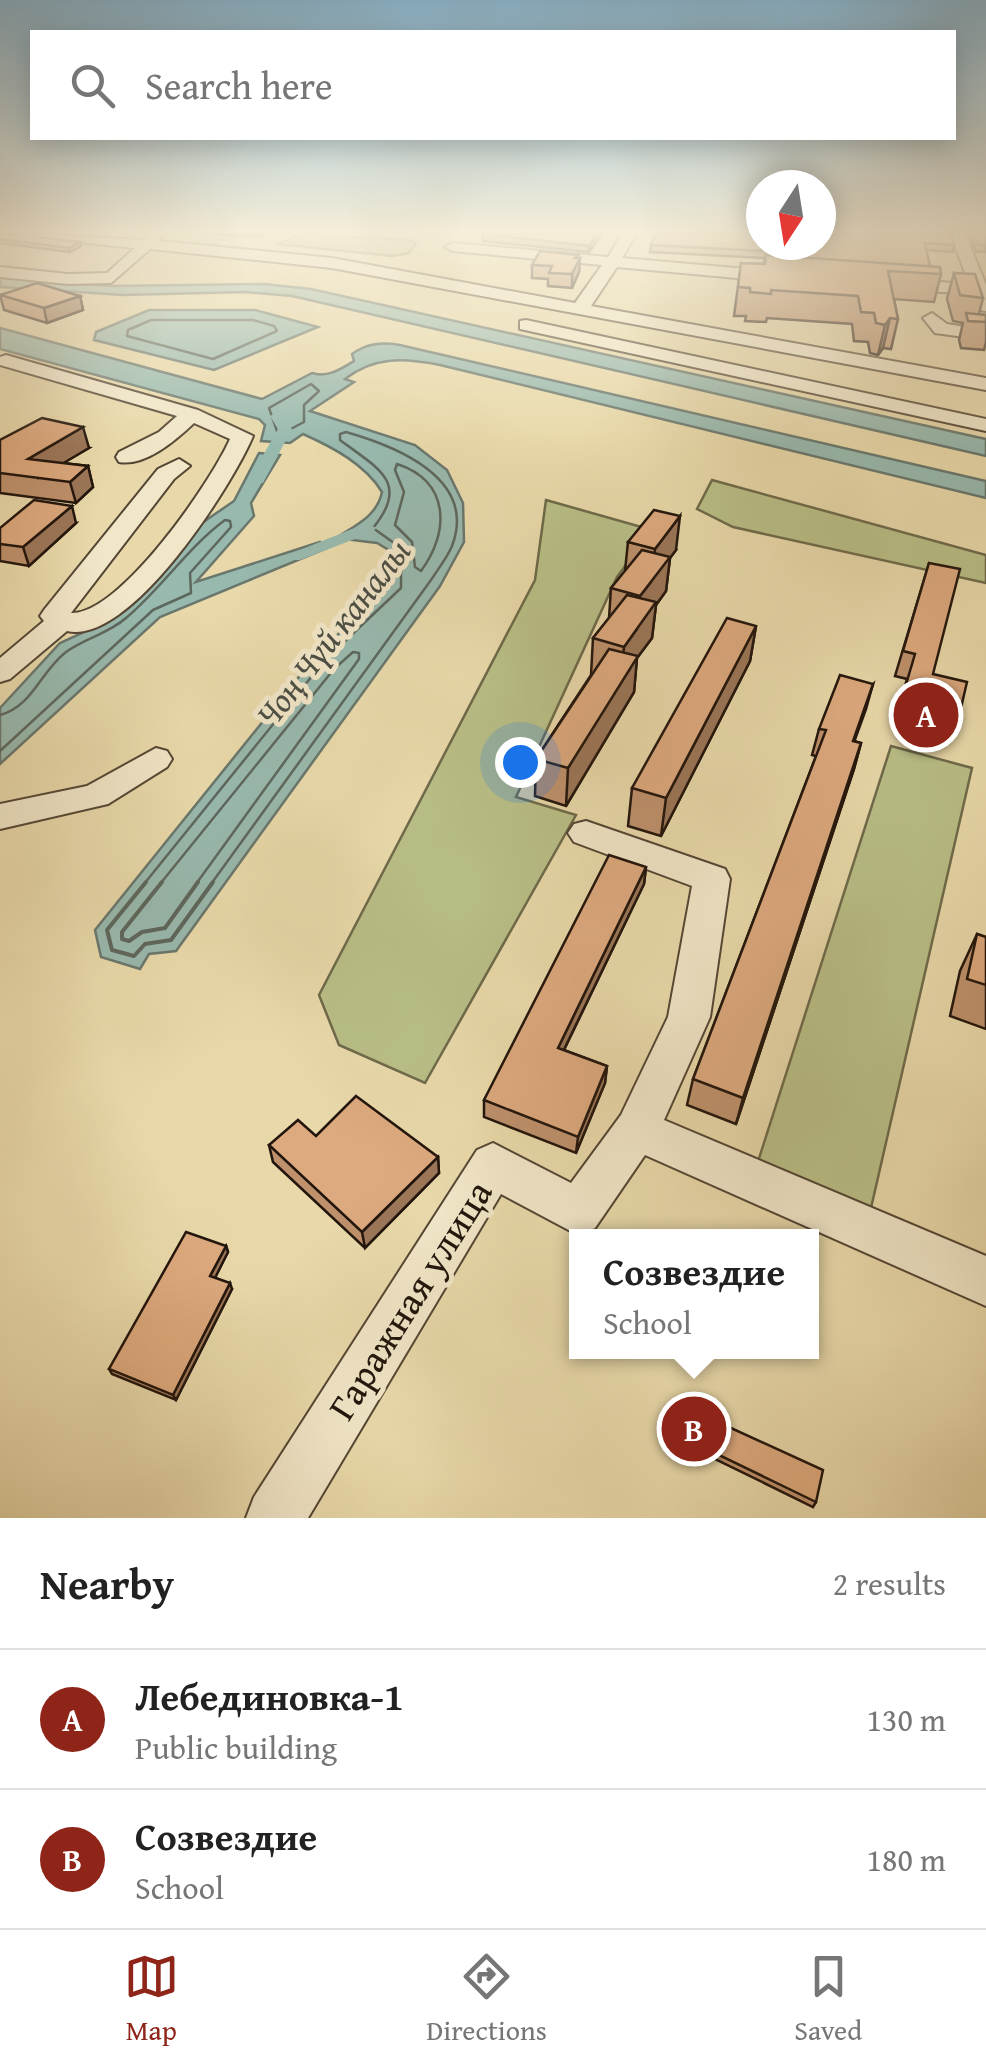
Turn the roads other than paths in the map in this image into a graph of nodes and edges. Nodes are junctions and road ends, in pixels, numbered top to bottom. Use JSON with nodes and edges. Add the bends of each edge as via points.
{"nodes":[{"id":1,"x":568,"y":305,"type":"edge"},
{"id":2,"x":580,"y":307,"type":"joint"},
{"id":3,"x":932,"y":318,"type":"dead end"},
{"id":4,"x":526,"y":325,"type":"dead end"},
{"id":5,"x":986,"y":334,"type":"edge"},
{"id":6,"x":2,"y":362,"type":"edge"},
{"id":7,"x":986,"y":384,"type":"edge"},
{"id":8,"x":191,"y":414,"type":"junction"},
{"id":9,"x":986,"y":426,"type":"edge"},
{"id":10,"x":128,"y":456,"type":"dead end"},
{"id":11,"x":179,"y":466,"type":"dead end"},
{"id":12,"x":60,"y":622,"type":"junction"},
{"id":13,"x":0,"y":673,"type":"edge"},
{"id":14,"x":156,"y":760,"type":"dead end"},
{"id":15,"x":0,"y":817,"type":"edge"},
{"id":16,"x":586,"y":834,"type":"dead end"},
{"id":17,"x":637,"y":1130,"type":"junction"},
{"id":18,"x":986,"y":1281,"type":"edge"},
{"id":19,"x":275,"y":1518,"type":"edge"}],
"edges":[{"from":1,"to":2,"type":"street"},
{"from":2,"to":7,"type":"street","via":[[709,326]]},
{"from":3,"to":5,"type":"street","via":[[941,329]]},
{"from":4,"to":9,"type":"street"},
{"from":6,"to":8,"type":"street"},
{"from":8,"to":10,"type":"street","via":[[167,437]]},
{"from":8,"to":12,"type":"street","via":[[237,431],[240,446],[170,553],[100,616],[72,626]]},
{"from":11,"to":12,"type":"street","via":[[54,616]]},
{"from":12,"to":13,"type":"street"},
{"from":14,"to":15,"type":"street","via":[[96,796]]},
{"from":16,"to":17,"type":"street","via":[[712,878],[689,1017]]},
{"from":17,"to":18,"type":"street"},
{"from":17,"to":19,"type":"street","name":"Гаражная улица","via":[[578,1212],[493,1164]]}]}
